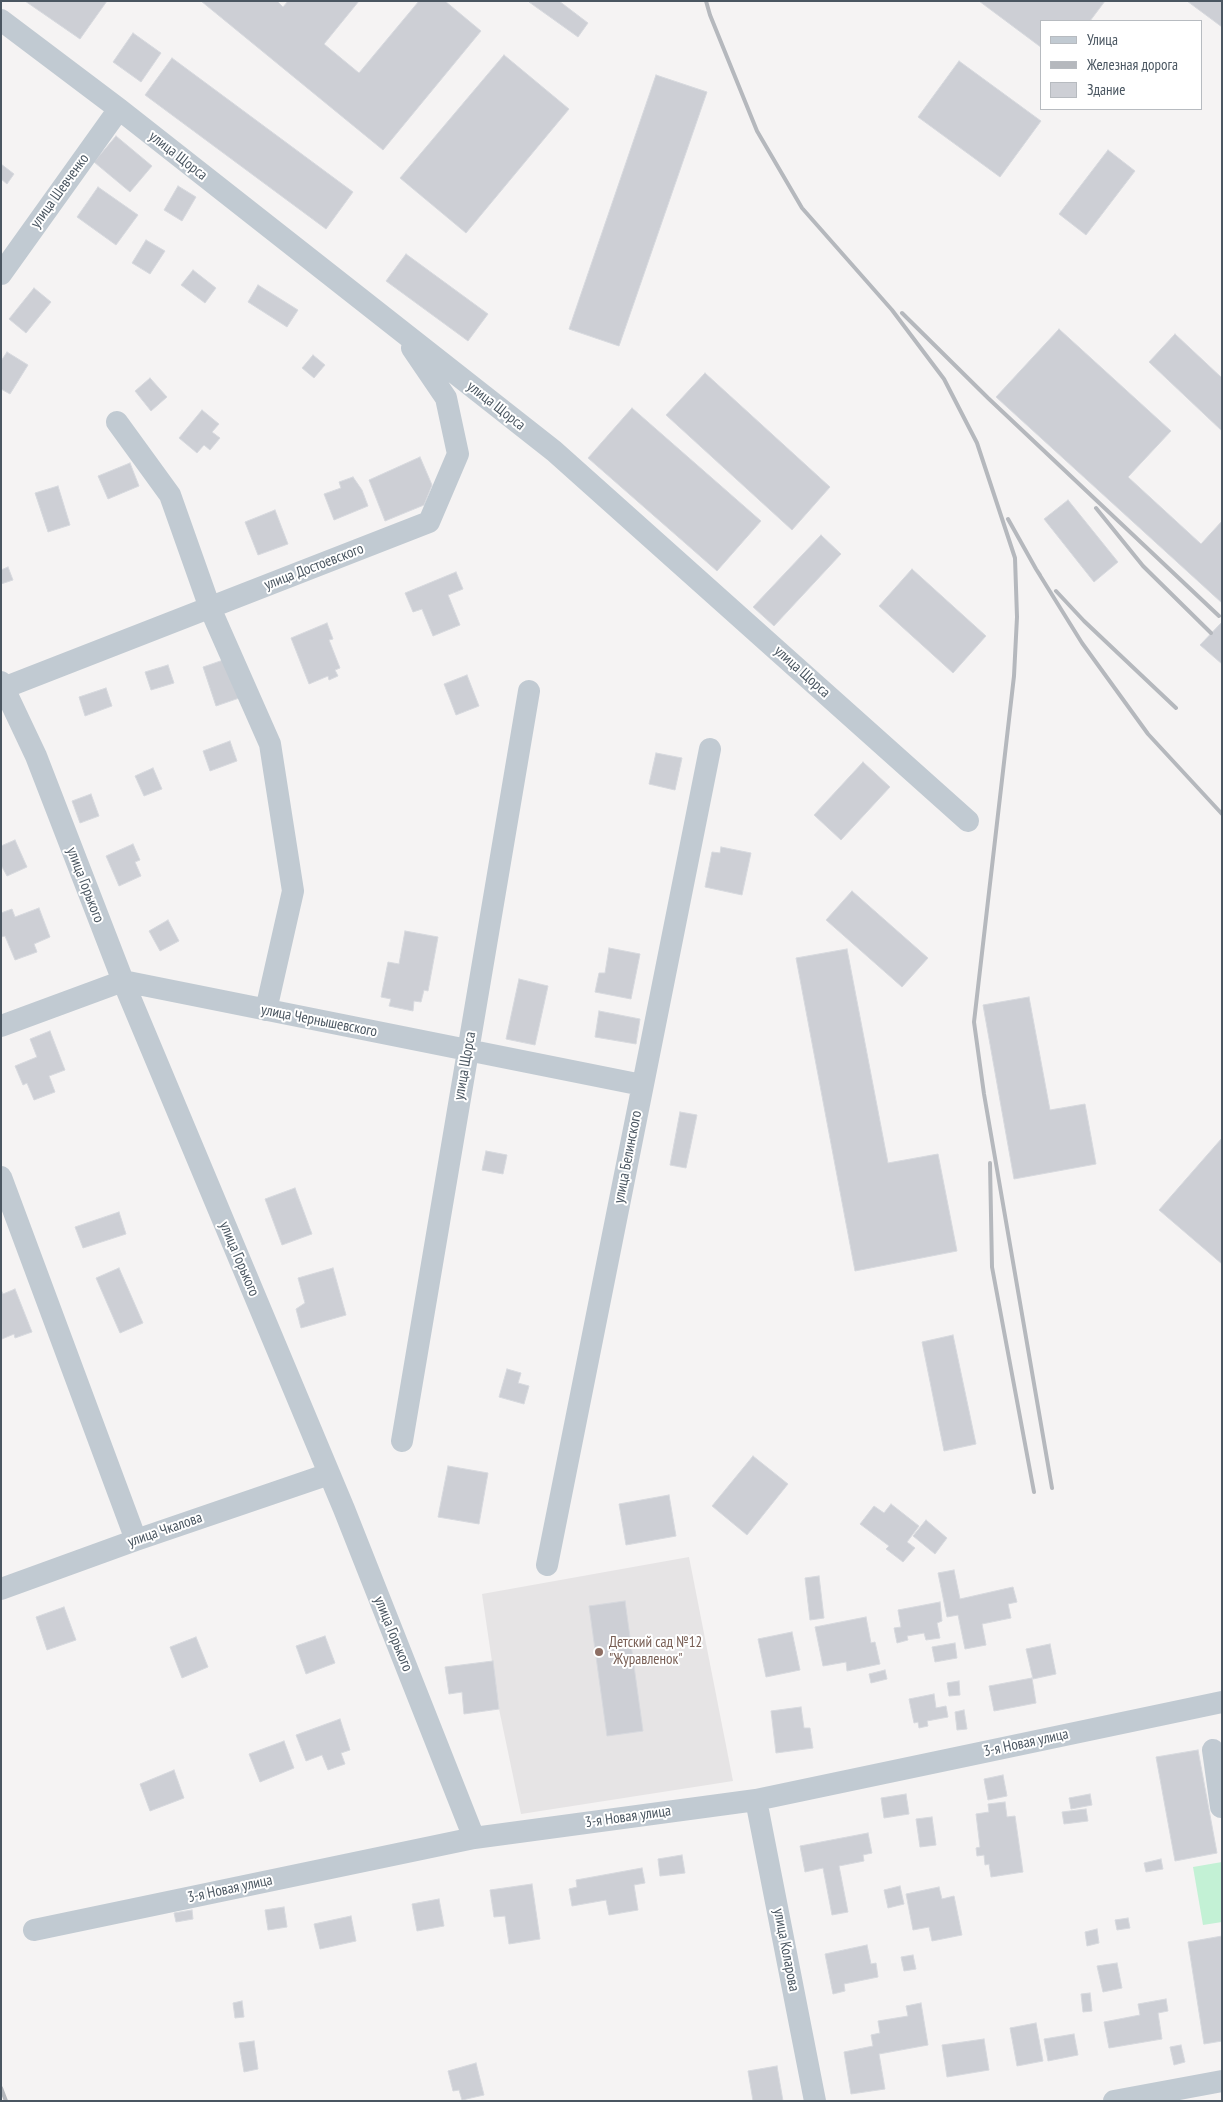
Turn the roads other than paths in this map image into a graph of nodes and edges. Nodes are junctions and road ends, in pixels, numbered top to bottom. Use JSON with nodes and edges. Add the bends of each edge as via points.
{"nodes":[{"id":1,"x":1,"y":20,"type":"edge"},
{"id":2,"x":119,"y":109,"type":"junction"},
{"id":3,"x":1,"y":274,"type":"edge"},
{"id":4,"x":400,"y":331,"type":"junction"},
{"id":5,"x":117,"y":422,"type":"dead end"},
{"id":6,"x":210,"y":608,"type":"junction"},
{"id":7,"x":2,"y":686,"type":"edge"},
{"id":8,"x":529,"y":691,"type":"dead end"},
{"id":9,"x":710,"y":749,"type":"dead end"},
{"id":10,"x":968,"y":821,"type":"dead end"},
{"id":11,"x":123,"y":981,"type":"junction"},
{"id":12,"x":266,"y":1010,"type":"junction"},
{"id":13,"x":1,"y":1026,"type":"edge"},
{"id":14,"x":468,"y":1051,"type":"junction"},
{"id":15,"x":642,"y":1085,"type":"junction"},
{"id":16,"x":1,"y":1177,"type":"edge"},
{"id":17,"x":402,"y":1441,"type":"dead end"},
{"id":18,"x":329,"y":1474,"type":"junction"},
{"id":19,"x":136,"y":1540,"type":"junction"},
{"id":20,"x":547,"y":1565,"type":"dead end"},
{"id":21,"x":1,"y":1589,"type":"edge"},
{"id":22,"x":1222,"y":1702,"type":"edge"},
{"id":23,"x":1213,"y":1750,"type":"dead end"},
{"id":24,"x":756,"y":1800,"type":"junction"},
{"id":25,"x":1221,"y":1808,"type":"edge"},
{"id":26,"x":474,"y":1838,"type":"junction"},
{"id":27,"x":34,"y":1930,"type":"dead end"},
{"id":28,"x":1222,"y":2081,"type":"edge"},
{"id":29,"x":815,"y":2101,"type":"edge"},
{"id":30,"x":1114,"y":2101,"type":"edge"}],
"edges":[{"from":1,"to":2,"type":"street","name":"улица Щорса"},
{"from":2,"to":3,"type":"street","name":"улица Шевченко"},
{"from":2,"to":4,"type":"street","name":"улица Щорса"},
{"from":4,"to":6,"type":"street","name":"улица Достоевского","via":[[446,398],[458,454],[429,522]]},
{"from":4,"to":10,"type":"street","name":"улица Щорса","via":[[554,451]]},
{"from":5,"to":6,"type":"street","via":[[170,495]]},
{"from":6,"to":7,"type":"street","name":"улица Достоевского"},
{"from":6,"to":12,"type":"street","via":[[270,744],[293,891]]},
{"from":7,"to":11,"type":"street","name":"улица Горького","via":[[36,756]]},
{"from":8,"to":14,"type":"street","name":"улица Щорса"},
{"from":9,"to":15,"type":"street","name":"улица Белинского"},
{"from":11,"to":12,"type":"street","name":"улица Чернышевского"},
{"from":11,"to":13,"type":"street"},
{"from":11,"to":18,"type":"street","name":"улица Горького"},
{"from":12,"to":14,"type":"street","name":"улица Чернышевского"},
{"from":14,"to":15,"type":"street","name":"улица Чернышевского"},
{"from":14,"to":17,"type":"street","name":"улица Щорса"},
{"from":15,"to":20,"type":"street","name":"улица Белинского"},
{"from":16,"to":19,"type":"street"},
{"from":18,"to":19,"type":"street","name":"улица Чкалова"},
{"from":18,"to":26,"type":"street","name":"улица Горького"},
{"from":19,"to":21,"type":"street","name":"улица Чкалова"},
{"from":22,"to":24,"type":"street","name":"3-я Новая улица"},
{"from":23,"to":25,"type":"street"},
{"from":24,"to":26,"type":"street","name":"3-я Новая улица"},
{"from":24,"to":29,"type":"street","name":"улица Коларова"},
{"from":26,"to":27,"type":"street","name":"3-я Новая улица"},
{"from":28,"to":30,"type":"street"}]}
